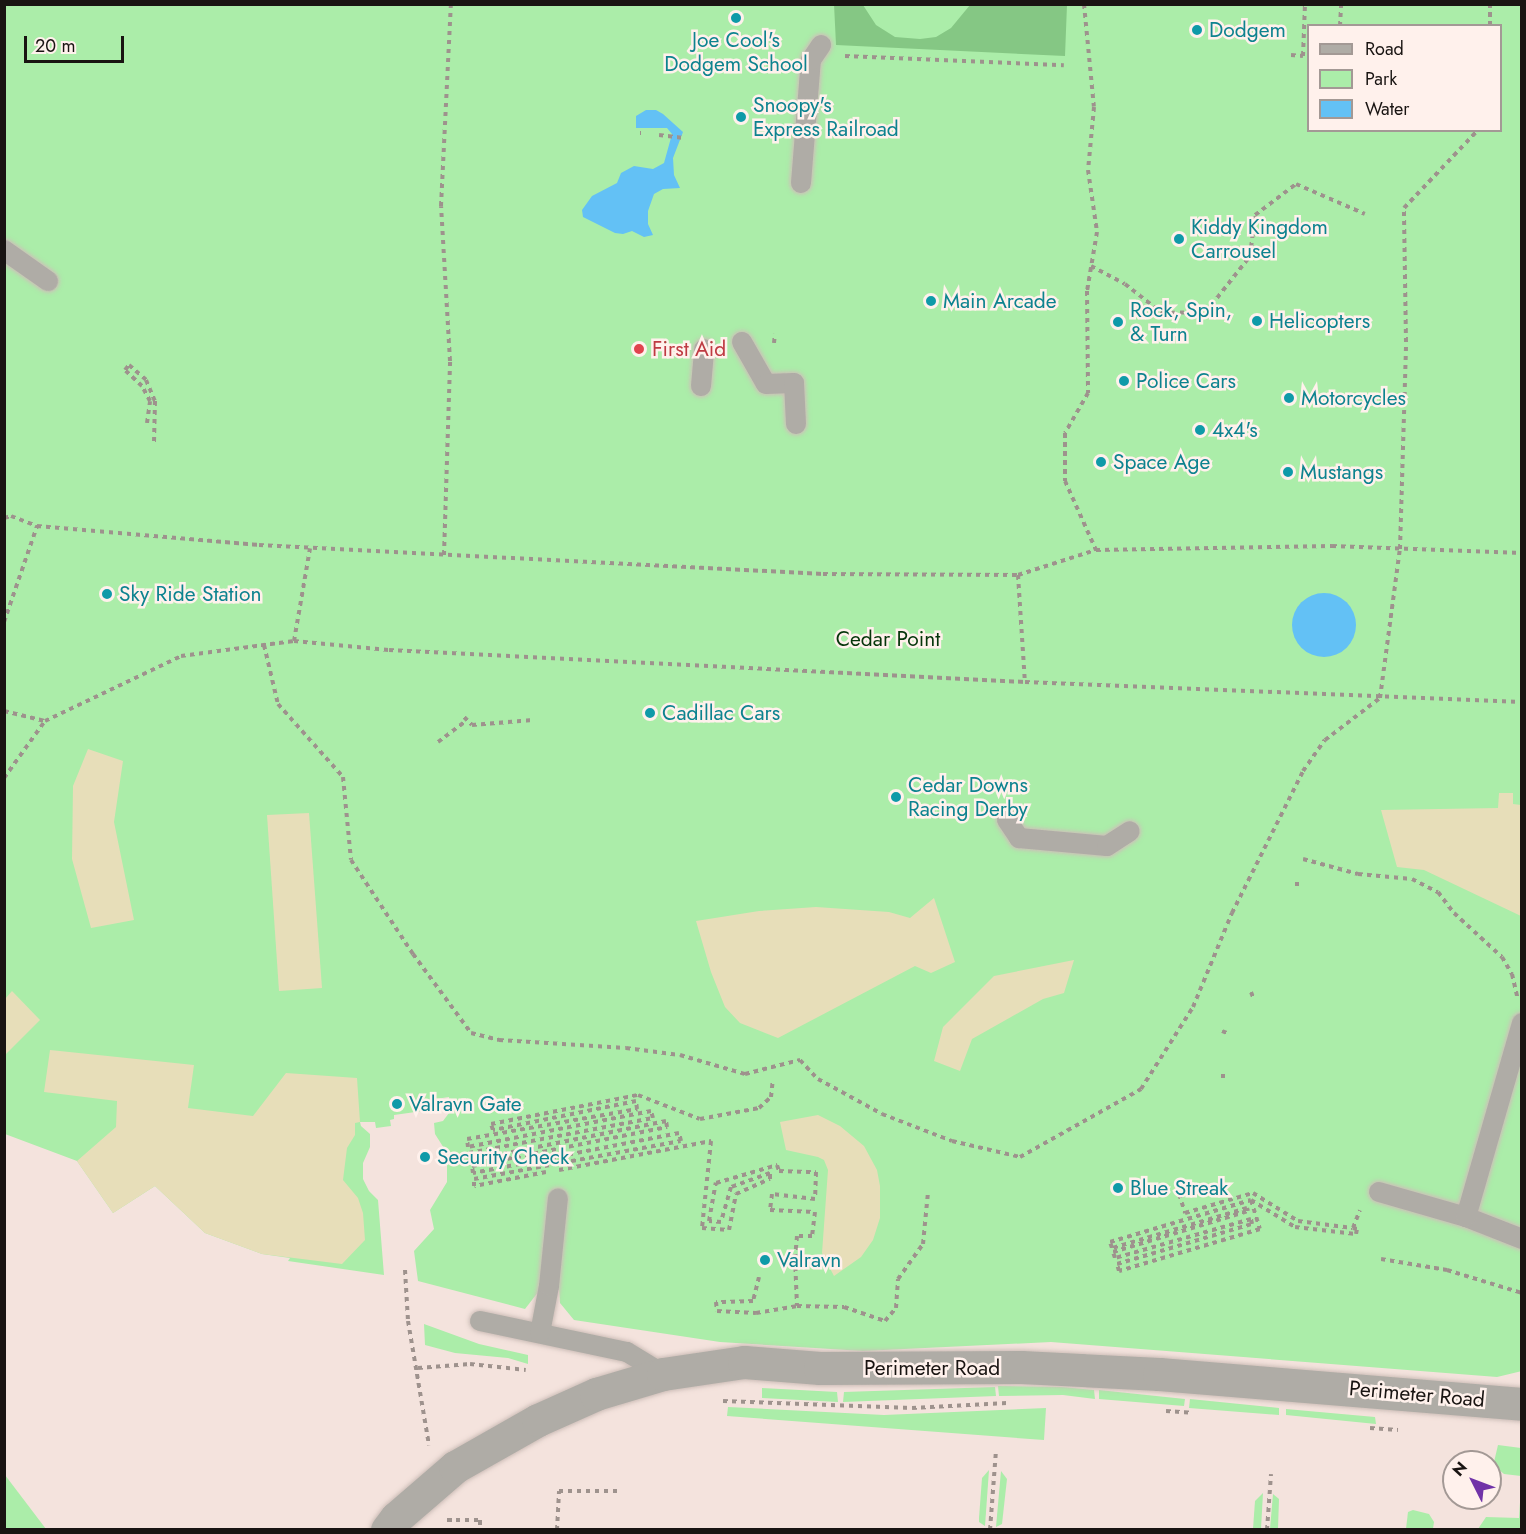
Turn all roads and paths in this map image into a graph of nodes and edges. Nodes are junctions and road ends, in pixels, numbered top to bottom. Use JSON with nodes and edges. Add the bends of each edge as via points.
{"nodes":[{"id":1,"x":451,"y":4,"type":"edge"},
{"id":2,"x":1084,"y":4,"type":"edge"},
{"id":3,"x":1305,"y":4,"type":"edge"},
{"id":4,"x":1341,"y":4,"type":"edge"},
{"id":5,"x":1490,"y":4,"type":"edge"},
{"id":6,"x":1340,"y":24,"type":"edge"},
{"id":7,"x":1490,"y":24,"type":"edge"},
{"id":8,"x":816,"y":52,"type":"joint"},
{"id":9,"x":1292,"y":55,"type":"dead end"},
{"id":10,"x":1064,"y":65,"type":"dead end"},
{"id":11,"x":1476,"y":132,"type":"edge"},
{"id":12,"x":659,"y":135,"type":"dead end"},
{"id":13,"x":682,"y":138,"type":"dead end"},
{"id":14,"x":801,"y":183,"type":"dead end"},
{"id":15,"x":1365,"y":214,"type":"dead end"},
{"id":16,"x":4,"y":250,"type":"edge"},
{"id":17,"x":1091,"y":266,"type":"junction"},
{"id":18,"x":48,"y":281,"type":"dead end"},
{"id":19,"x":742,"y":342,"type":"dead end"},
{"id":20,"x":704,"y":349,"type":"dead end"},
{"id":21,"x":701,"y":386,"type":"dead end"},
{"id":22,"x":147,"y":423,"type":"dead end"},
{"id":23,"x":796,"y":424,"type":"dead end"},
{"id":24,"x":154,"y":442,"type":"dead end"},
{"id":25,"x":4,"y":518,"type":"edge"},
{"id":26,"x":38,"y":526,"type":"junction"},
{"id":27,"x":310,"y":548,"type":"junction"},
{"id":28,"x":1400,"y":549,"type":"junction"},
{"id":29,"x":1096,"y":550,"type":"junction"},
{"id":30,"x":1521,"y":553,"type":"edge"},
{"id":31,"x":444,"y":555,"type":"junction"},
{"id":32,"x":1018,"y":575,"type":"junction"},
{"id":33,"x":4,"y":622,"type":"edge"},
{"id":34,"x":294,"y":641,"type":"junction"},
{"id":35,"x":264,"y":645,"type":"junction"},
{"id":36,"x":1025,"y":682,"type":"junction"},
{"id":37,"x":1380,"y":698,"type":"junction"},
{"id":38,"x":1521,"y":702,"type":"edge"},
{"id":39,"x":4,"y":711,"type":"edge"},
{"id":40,"x":532,"y":720,"type":"dead end"},
{"id":41,"x":45,"y":721,"type":"junction"},
{"id":42,"x":438,"y":742,"type":"dead end"},
{"id":43,"x":4,"y":778,"type":"edge"},
{"id":44,"x":1007,"y":820,"type":"dead end"},
{"id":45,"x":1130,"y":831,"type":"dead end"},
{"id":46,"x":1303,"y":860,"type":"dead end"},
{"id":47,"x":1521,"y":1014,"type":"edge"},
{"id":48,"x":773,"y":1079,"type":"dead end"},
{"id":49,"x":928,"y":1192,"type":"dead end"},
{"id":50,"x":1379,"y":1192,"type":"dead end"},
{"id":51,"x":1179,"y":1194,"type":"dead end"},
{"id":52,"x":1244,"y":1195,"type":"junction"},
{"id":53,"x":558,"y":1198,"type":"dead end"},
{"id":54,"x":1251,"y":1200,"type":"junction"},
{"id":55,"x":1245,"y":1201,"type":"junction"},
{"id":56,"x":1362,"y":1207,"type":"dead end"},
{"id":57,"x":1466,"y":1217,"type":"junction"},
{"id":58,"x":1353,"y":1228,"type":"junction"},
{"id":59,"x":1521,"y":1239,"type":"edge"},
{"id":60,"x":1381,"y":1259,"type":"dead end"},
{"id":61,"x":405,"y":1270,"type":"dead end"},
{"id":62,"x":759,"y":1277,"type":"dead end"},
{"id":63,"x":1521,"y":1293,"type":"edge"},
{"id":64,"x":797,"y":1306,"type":"dead end"},
{"id":65,"x":480,"y":1321,"type":"dead end"},
{"id":66,"x":540,"y":1333,"type":"junction"},
{"id":67,"x":418,"y":1368,"type":"junction"},
{"id":68,"x":526,"y":1370,"type":"dead end"},
{"id":69,"x":663,"y":1374,"type":"junction"},
{"id":70,"x":714,"y":1401,"type":"dead end"},
{"id":71,"x":1019,"y":1403,"type":"dead end"},
{"id":72,"x":1521,"y":1404,"type":"edge"},
{"id":73,"x":1164,"y":1411,"type":"dead end"},
{"id":74,"x":1197,"y":1414,"type":"dead end"},
{"id":75,"x":1359,"y":1427,"type":"dead end"},
{"id":76,"x":1404,"y":1431,"type":"dead end"},
{"id":77,"x":996,"y":1450,"type":"dead end"},
{"id":78,"x":1272,"y":1474,"type":"dead end"},
{"id":79,"x":435,"y":1484,"type":"junction"},
{"id":80,"x":622,"y":1491,"type":"dead end"},
{"id":81,"x":387,"y":1530,"type":"edge"},
{"id":82,"x":480,"y":1530,"type":"edge"},
{"id":83,"x":557,"y":1530,"type":"edge"},
{"id":84,"x":990,"y":1530,"type":"edge"},
{"id":85,"x":1267,"y":1530,"type":"edge"}],
"edges":[{"from":1,"to":31,"type":"path","via":[[441,206],[450,361]]},
{"from":2,"to":17,"type":"path","via":[[1094,107],[1088,170],[1097,232]]},
{"from":3,"to":9,"type":"path","via":[[1303,56]]},
{"from":4,"to":6,"type":"path"},
{"from":5,"to":7,"type":"path"},
{"from":8,"to":10,"type":"path"},
{"from":8,"to":14,"type":"lane"},
{"from":11,"to":28,"type":"path","via":[[1404,208],[1406,342]]},
{"from":12,"to":13,"type":"path"},
{"from":15,"to":17,"type":"path","via":[[1296,184],[1255,215],[1250,256],[1206,312],[1162,313],[1125,284]]},
{"from":16,"to":18,"type":"lane"},
{"from":17,"to":29,"type":"path","via":[[1087,291],[1089,393],[1065,433],[1065,481]]},
{"from":19,"to":23,"type":"lane","via":[[766,384],[794,383]]},
{"from":20,"to":21,"type":"lane"},
{"from":22,"to":24,"type":"path","via":[[150,401],[142,386],[125,370],[129,365],[146,380],[155,400]]},
{"from":25,"to":26,"type":"path","via":[[11,516]]},
{"from":26,"to":27,"type":"path"},
{"from":26,"to":33,"type":"path"},
{"from":27,"to":31,"type":"path"},
{"from":27,"to":34,"type":"path"},
{"from":28,"to":29,"type":"path","via":[[1332,546]]},
{"from":28,"to":30,"type":"path"},
{"from":28,"to":37,"type":"path"},
{"from":29,"to":32,"type":"path"},
{"from":31,"to":32,"type":"path","via":[[823,574]]},
{"from":32,"to":36,"type":"path"},
{"from":34,"to":35,"type":"path"},
{"from":34,"to":36,"type":"path","via":[[389,650]]},
{"from":35,"to":37,"type":"path","via":[[278,704],[343,777],[351,860],[471,1033],[499,1040],[680,1055],[745,1074],[800,1060],[818,1079],[882,1114],[952,1141],[1020,1157],[1142,1089],[1193,1007],[1232,913],[1303,771],[1325,740]]},
{"from":35,"to":41,"type":"path","via":[[181,656]]},
{"from":36,"to":37,"type":"path"},
{"from":37,"to":38,"type":"path"},
{"from":39,"to":41,"type":"path"},
{"from":40,"to":42,"type":"path","via":[[472,725],[465,719]]},
{"from":41,"to":43,"type":"path"},
{"from":44,"to":45,"type":"lane","via":[[1019,838],[1107,846]]},
{"from":46,"to":47,"type":"path","via":[[1358,874],[1412,879],[1438,892],[1454,913],[1502,957],[1512,974]]},
{"from":47,"to":57,"type":"lane"},
{"from":48,"to":49,"type":"path","via":[[771,1097],[759,1108],[700,1119],[638,1095],[491,1124],[493,1130],[636,1101],[637,1108],[467,1139],[468,1147],[651,1111],[654,1118],[470,1153],[471,1160],[666,1121],[667,1127],[472,1166],[473,1173],[679,1133],[681,1141],[474,1179],[474,1186],[711,1140],[702,1228],[729,1230],[736,1194],[770,1179],[770,1173],[731,1187],[721,1222],[709,1221],[716,1183],[777,1165],[779,1171],[816,1172],[814,1199],[771,1194],[770,1210],[815,1212],[812,1236],[797,1236],[797,1306],[843,1307],[885,1321],[896,1308],[898,1279],[923,1244]]},
{"from":50,"to":57,"type":"lane"},
{"from":51,"to":52,"type":"path","via":[[1185,1213]]},
{"from":52,"to":55,"type":"path"},
{"from":52,"to":58,"type":"path","via":[[1253,1194],[1298,1221]]},
{"from":53,"to":66,"type":"lane"},
{"from":54,"to":55,"type":"path"},
{"from":54,"to":55,"type":"path","via":[[1260,1229],[1119,1271],[1117,1264],[1252,1224],[1251,1219],[1115,1258],[1113,1252],[1248,1211],[1247,1208],[1112,1248],[1110,1242]]},
{"from":54,"to":58,"type":"path","via":[[1295,1227],[1356,1234],[1357,1228]]},
{"from":56,"to":58,"type":"path"},
{"from":57,"to":59,"type":"lane"},
{"from":60,"to":63,"type":"path","via":[[1447,1270]]},
{"from":61,"to":67,"type":"path","via":[[408,1321]]},
{"from":62,"to":64,"type":"path","via":[[753,1301],[716,1302],[717,1311],[756,1313]]},
{"from":65,"to":66,"type":"lane"},
{"from":66,"to":69,"type":"lane","via":[[627,1352]]},
{"from":67,"to":68,"type":"path","via":[[470,1364]]},
{"from":67,"to":79,"type":"path"},
{"from":69,"to":72,"type":"street","name":"Perimeter Road","via":[[744,1362],[820,1368],[1021,1367],[1159,1374]]},
{"from":69,"to":79,"type":"street","name":"Perimeter Road","via":[[596,1395],[538,1420],[455,1467]]},
{"from":70,"to":71,"type":"path","via":[[912,1408]]},
{"from":73,"to":74,"type":"path"},
{"from":75,"to":76,"type":"path"},
{"from":77,"to":84,"type":"path"},
{"from":78,"to":85,"type":"path"},
{"from":79,"to":81,"type":"street","name":"Perimeter Road"},
{"from":79,"to":82,"type":"path","via":[[440,1520],[480,1520]]},
{"from":80,"to":83,"type":"path","via":[[559,1491]]}]}
